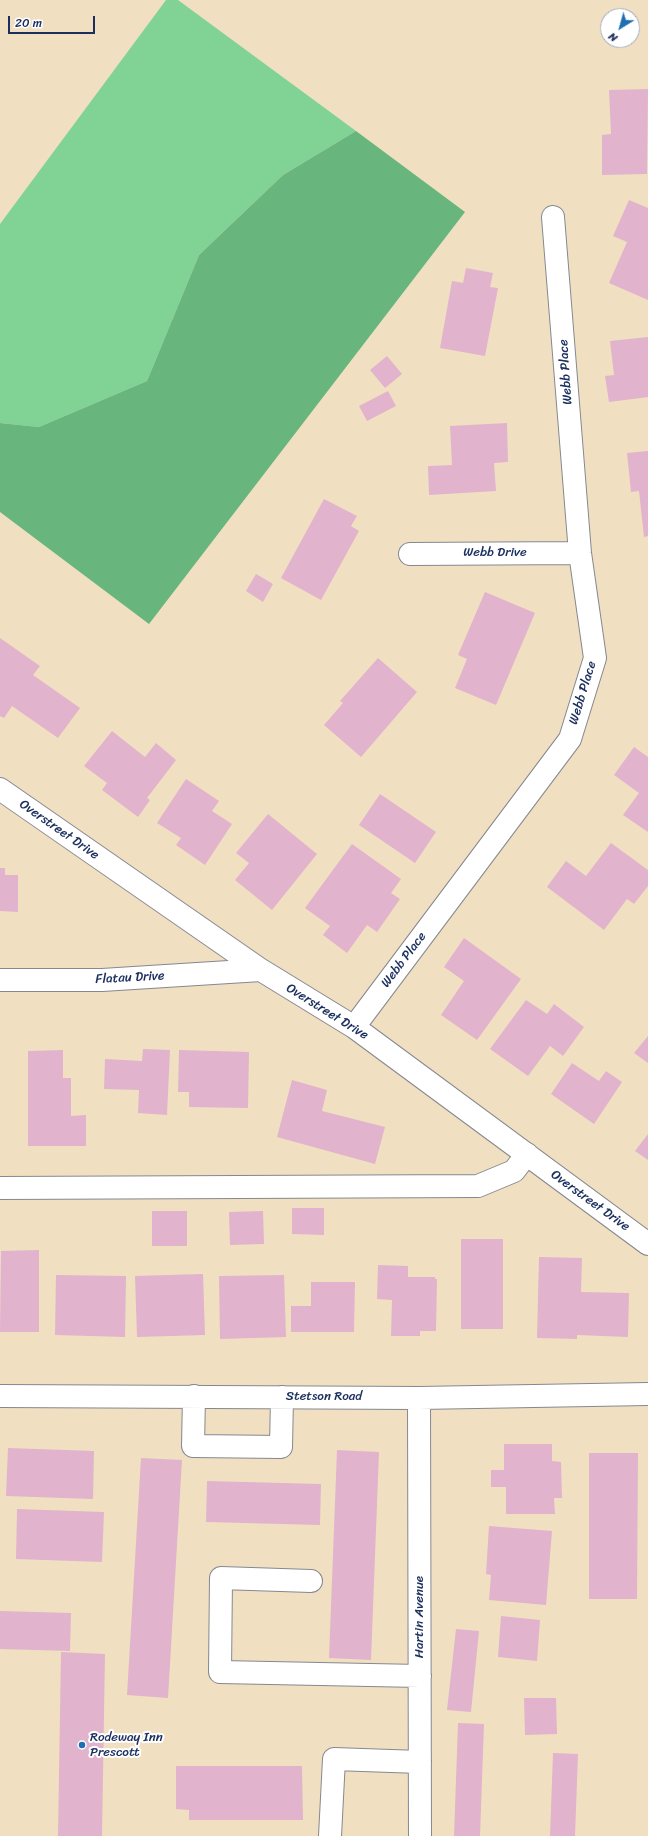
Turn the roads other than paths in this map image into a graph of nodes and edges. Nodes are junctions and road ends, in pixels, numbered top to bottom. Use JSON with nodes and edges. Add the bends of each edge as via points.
{"nodes":[{"id":1,"x":554,"y":217,"type":"dead end"},
{"id":2,"x":580,"y":553,"type":"junction"},
{"id":3,"x":410,"y":554,"type":"dead end"},
{"id":4,"x":0,"y":789,"type":"edge"},
{"id":5,"x":261,"y":970,"type":"junction"},
{"id":6,"x":0,"y":980,"type":"edge"},
{"id":7,"x":354,"y":1027,"type":"junction"},
{"id":8,"x":527,"y":1154,"type":"junction"},
{"id":9,"x":0,"y":1188,"type":"edge"},
{"id":10,"x":648,"y":1244,"type":"edge"},
{"id":11,"x":648,"y":1394,"type":"edge"},
{"id":12,"x":0,"y":1396,"type":"edge"},
{"id":13,"x":194,"y":1396,"type":"junction"},
{"id":14,"x":282,"y":1397,"type":"junction"},
{"id":15,"x":419,"y":1398,"type":"junction"},
{"id":16,"x":311,"y":1581,"type":"dead end"},
{"id":17,"x":420,"y":1676,"type":"junction"},
{"id":18,"x":420,"y":1762,"type":"junction"},
{"id":19,"x":330,"y":1836,"type":"edge"},
{"id":20,"x":420,"y":1836,"type":"edge"}],
"edges":[{"from":1,"to":2,"type":"street","name":"Webb Place"},
{"from":2,"to":3,"type":"street","name":"Webb Drive"},
{"from":2,"to":7,"type":"street","name":"Webb Place","via":[[595,658],[570,739]]},
{"from":4,"to":5,"type":"street","name":"Overstreet Drive"},
{"from":5,"to":6,"type":"street","name":"Flatau Drive","via":[[102,980]]},
{"from":5,"to":7,"type":"street","name":"Overstreet Drive"},
{"from":7,"to":8,"type":"street","name":"Overstreet Drive"},
{"from":8,"to":9,"type":"street","via":[[514,1171],[478,1186]]},
{"from":8,"to":10,"type":"street","name":"Overstreet Drive"},
{"from":11,"to":15,"type":"street","name":"Stetson Road"},
{"from":12,"to":13,"type":"street","name":"Stetson Road"},
{"from":13,"to":14,"type":"street","name":"Stetson Road"},
{"from":13,"to":14,"type":"street","via":[[193,1446],[273,1447],[281,1447]]},
{"from":14,"to":15,"type":"street","name":"Stetson Road"},
{"from":15,"to":17,"type":"street","name":"Hartin Avenue"},
{"from":16,"to":17,"type":"street","via":[[221,1578],[220,1672]]},
{"from":17,"to":18,"type":"street","name":"Hartin Avenue"},
{"from":18,"to":19,"type":"street","via":[[334,1759]]},
{"from":18,"to":20,"type":"street","name":"Hartin Avenue"}]}
